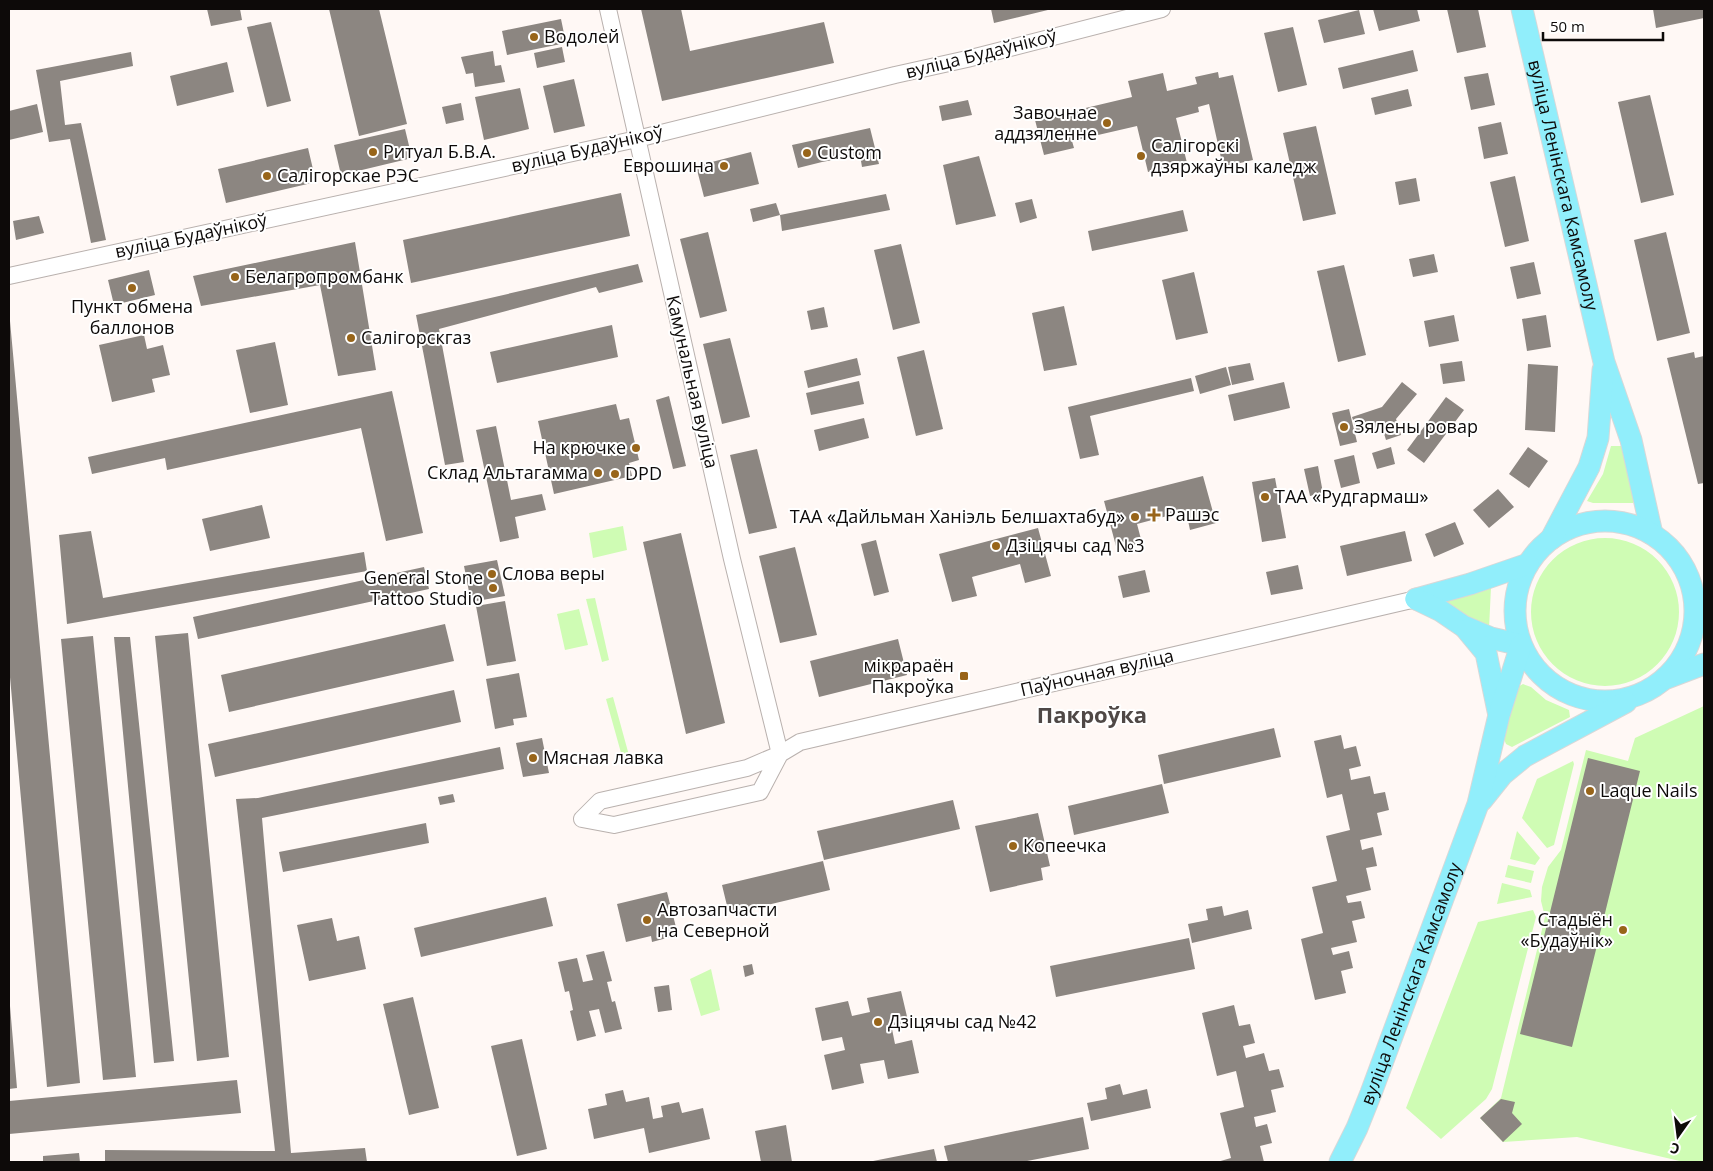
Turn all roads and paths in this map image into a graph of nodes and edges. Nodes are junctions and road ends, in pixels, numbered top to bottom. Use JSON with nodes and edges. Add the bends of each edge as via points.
{"nodes":[{"id":1,"x":608,"y":9,"type":"edge"},
{"id":2,"x":1162,"y":9,"type":"edge"},
{"id":3,"x":1522,"y":9,"type":"edge"},
{"id":4,"x":637,"y":139,"type":"junction"},
{"id":5,"x":9,"y":276,"type":"edge"},
{"id":6,"x":1604,"y":362,"type":"junction"},
{"id":7,"x":1652,"y":534,"type":"junction"},
{"id":8,"x":1551,"y":539,"type":"junction"},
{"id":9,"x":1528,"y":564,"type":"junction"},
{"id":10,"x":1682,"y":565,"type":"junction"},
{"id":11,"x":1704,"y":573,"type":"edge"},
{"id":12,"x":1416,"y":599,"type":"junction"},
{"id":13,"x":1463,"y":626,"type":"junction"},
{"id":14,"x":1521,"y":645,"type":"junction"},
{"id":15,"x":1704,"y":664,"type":"edge"},
{"id":16,"x":1664,"y":679,"type":"junction"},
{"id":17,"x":1641,"y":694,"type":"junction"},
{"id":18,"x":1499,"y":715,"type":"junction"},
{"id":19,"x":780,"y":754,"type":"junction"},
{"id":20,"x":1478,"y":804,"type":"junction"},
{"id":21,"x":1340,"y":1162,"type":"edge"}],
"edges":[{"from":1,"to":4,"type":"street","name":"Камунальная вуліца"},
{"from":2,"to":4,"type":"street","name":"вуліца Будаўнікоў"},
{"from":3,"to":6,"type":"main road","name":"вуліца Ленінскага Камсамолу"},
{"from":4,"to":5,"type":"street","name":"вуліца Будаўнікоў"},
{"from":4,"to":19,"type":"street","name":"Камунальная вуліца"},
{"from":6,"to":7,"type":"main road","name":"вуліца Ленінскага Камсамолу","via":[[1631,440]]},
{"from":6,"to":8,"type":"main road","name":"вуліца Ленінскага Камсамолу","via":[[1598,438],[1589,467]]},
{"from":7,"to":8,"type":"main road","via":[[1627,524],[1600,521],[1574,526]]},
{"from":7,"to":10,"type":"main road"},
{"from":8,"to":9,"type":"main road"},
{"from":9,"to":12,"type":"main road"},
{"from":9,"to":14,"type":"main road","via":[[1517,590],[1514,618]]},
{"from":10,"to":11,"type":"main road"},
{"from":10,"to":16,"type":"main road","via":[[1692,588],[1695,613],[1691,638],[1680,660]]},
{"from":12,"to":13,"type":"main road"},
{"from":12,"to":19,"type":"street","name":"Паўночная вуліца","via":[[800,742]]},
{"from":13,"to":14,"type":"main road","via":[[1491,638]]},
{"from":13,"to":18,"type":"main road","via":[[1486,653]]},
{"from":14,"to":17,"type":"main road","via":[[1535,669],[1557,688],[1575,696],[1613,701]]},
{"from":14,"to":18,"type":"main road"},
{"from":15,"to":16,"type":"main road"},
{"from":16,"to":17,"type":"main road"},
{"from":17,"to":20,"type":"main road","via":[[1525,756],[1502,775]]},
{"from":18,"to":20,"type":"main road"},
{"from":19,"to":19,"type":"street","name":"Паўночная вуліца","via":[[747,768],[600,801],[582,819],[614,825],[760,792]]},
{"from":20,"to":21,"type":"main road","name":"вуліца Ленінскага Камсамолу","via":[[1371,1093]]}]}
